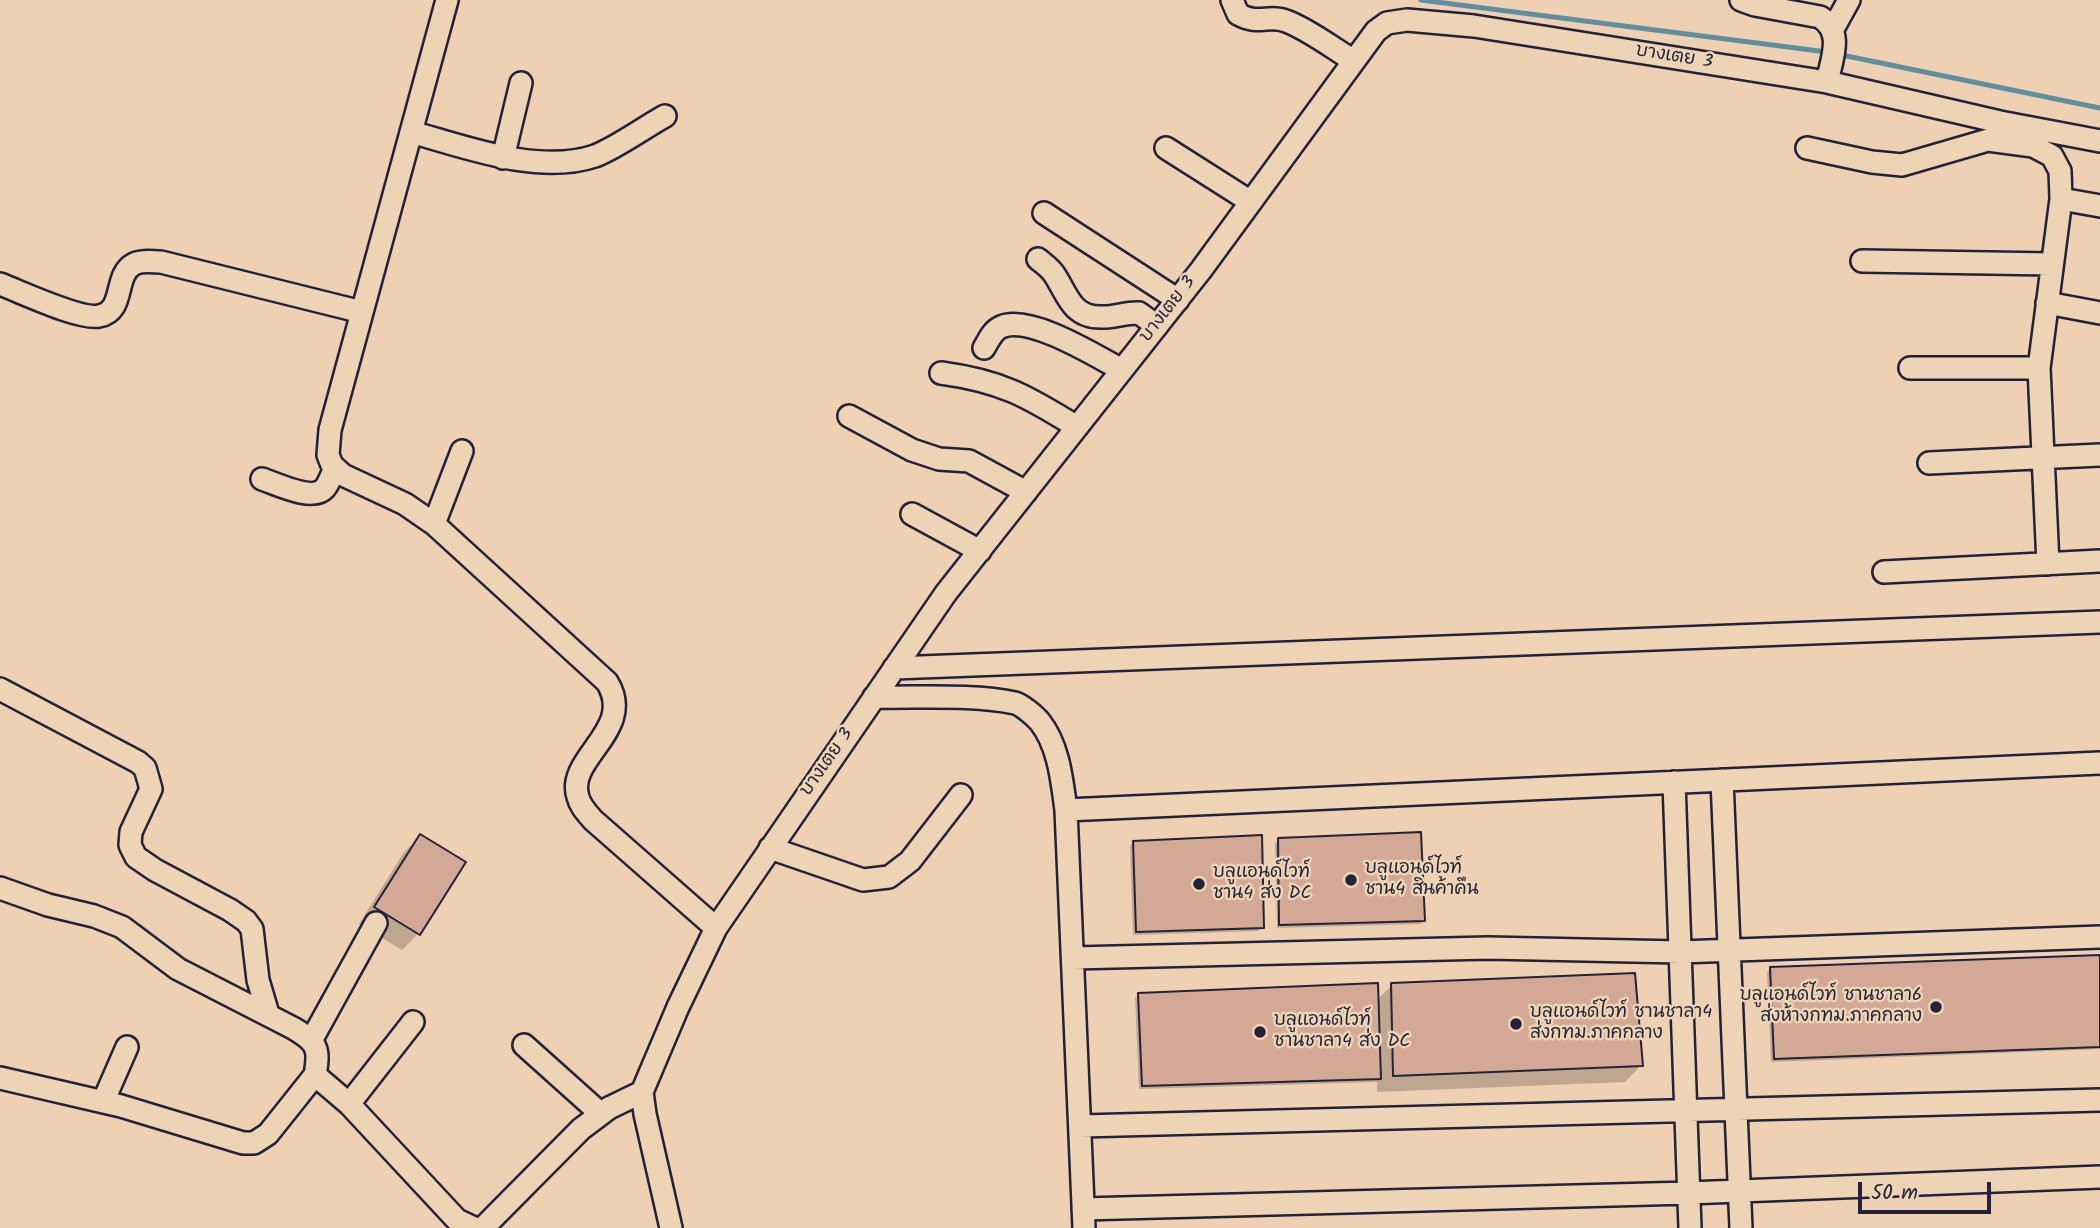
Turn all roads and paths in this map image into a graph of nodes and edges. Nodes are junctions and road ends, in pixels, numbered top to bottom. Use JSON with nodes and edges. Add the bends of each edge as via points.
{"nodes":[{"id":1,"x":447,"y":0,"type":"edge"},
{"id":2,"x":1233,"y":0,"type":"edge"},
{"id":3,"x":1741,"y":0,"type":"edge"},
{"id":4,"x":1849,"y":0,"type":"edge"},
{"id":5,"x":1833,"y":35,"type":"junction"},
{"id":6,"x":1354,"y":61,"type":"junction"},
{"id":7,"x":1828,"y":74,"type":"junction"},
{"id":8,"x":521,"y":83,"type":"dead end"},
{"id":9,"x":665,"y":116,"type":"dead end"},
{"id":10,"x":411,"y":132,"type":"junction"},
{"id":11,"x":2100,"y":141,"type":"edge"},
{"id":12,"x":1166,"y":148,"type":"dead end"},
{"id":13,"x":1807,"y":148,"type":"dead end"},
{"id":14,"x":503,"y":158,"type":"junction"},
{"id":15,"x":2061,"y":199,"type":"junction"},
{"id":16,"x":1251,"y":202,"type":"junction"},
{"id":17,"x":2100,"y":206,"type":"edge"},
{"id":18,"x":1044,"y":213,"type":"dead end"},
{"id":19,"x":1038,"y":259,"type":"dead end"},
{"id":20,"x":1862,"y":261,"type":"dead end"},
{"id":21,"x":2052,"y":264,"type":"junction"},
{"id":22,"x":0,"y":284,"type":"edge"},
{"id":23,"x":1178,"y":300,"type":"junction"},
{"id":24,"x":2047,"y":303,"type":"junction"},
{"id":25,"x":362,"y":312,"type":"junction"},
{"id":26,"x":2100,"y":313,"type":"edge"},
{"id":27,"x":1157,"y":326,"type":"junction"},
{"id":28,"x":984,"y":348,"type":"dead end"},
{"id":29,"x":1910,"y":368,"type":"dead end"},
{"id":30,"x":2039,"y":368,"type":"junction"},
{"id":31,"x":1122,"y":370,"type":"junction"},
{"id":32,"x":941,"y":373,"type":"dead end"},
{"id":33,"x":849,"y":416,"type":"dead end"},
{"id":34,"x":1077,"y":427,"type":"junction"},
{"id":35,"x":462,"y":451,"type":"dead end"},
{"id":36,"x":2100,"y":455,"type":"edge"},
{"id":37,"x":2043,"y":458,"type":"junction"},
{"id":38,"x":1929,"y":463,"type":"dead end"},
{"id":39,"x":335,"y":468,"type":"junction"},
{"id":40,"x":262,"y":479,"type":"dead end"},
{"id":41,"x":1026,"y":492,"type":"junction"},
{"id":42,"x":912,"y":514,"type":"dead end"},
{"id":43,"x":434,"y":524,"type":"junction"},
{"id":44,"x":980,"y":551,"type":"junction"},
{"id":45,"x":2100,"y":561,"type":"edge"},
{"id":46,"x":2048,"y":564,"type":"junction"},
{"id":47,"x":1884,"y":572,"type":"dead end"},
{"id":48,"x":2100,"y":622,"type":"edge"},
{"id":49,"x":894,"y":668,"type":"junction"},
{"id":50,"x":0,"y":689,"type":"edge"},
{"id":51,"x":874,"y":697,"type":"junction"},
{"id":52,"x":2100,"y":763,"type":"edge"},
{"id":53,"x":1722,"y":780,"type":"junction"},
{"id":54,"x":1674,"y":782,"type":"junction"},
{"id":55,"x":961,"y":795,"type":"dead end"},
{"id":56,"x":1066,"y":810,"type":"junction"},
{"id":57,"x":770,"y":848,"type":"junction"},
{"id":58,"x":0,"y":888,"type":"edge"},
{"id":59,"x":376,"y":923,"type":"dead end"},
{"id":60,"x":716,"y":928,"type":"junction"},
{"id":61,"x":2100,"y":937,"type":"edge"},
{"id":62,"x":1729,"y":951,"type":"junction"},
{"id":63,"x":1680,"y":952,"type":"junction"},
{"id":64,"x":1073,"y":958,"type":"junction"},
{"id":65,"x":268,"y":1013,"type":"junction"},
{"id":66,"x":413,"y":1022,"type":"dead end"},
{"id":67,"x":312,"y":1039,"type":"junction"},
{"id":68,"x":524,"y":1045,"type":"dead end"},
{"id":69,"x":127,"y":1047,"type":"dead end"},
{"id":70,"x":315,"y":1075,"type":"junction"},
{"id":71,"x":0,"y":1078,"type":"edge"},
{"id":72,"x":642,"y":1092,"type":"junction"},
{"id":73,"x":2100,"y":1100,"type":"edge"},
{"id":74,"x":103,"y":1102,"type":"junction"},
{"id":75,"x":349,"y":1104,"type":"junction"},
{"id":76,"x":1736,"y":1109,"type":"junction"},
{"id":77,"x":1686,"y":1111,"type":"junction"},
{"id":78,"x":601,"y":1114,"type":"junction"},
{"id":79,"x":1081,"y":1126,"type":"junction"},
{"id":80,"x":2100,"y":1177,"type":"edge"},
{"id":81,"x":1740,"y":1191,"type":"junction"},
{"id":82,"x":1688,"y":1193,"type":"junction"},
{"id":83,"x":1083,"y":1218,"type":"edge"},
{"id":84,"x":474,"y":1228,"type":"edge"},
{"id":85,"x":483,"y":1228,"type":"edge"},
{"id":86,"x":671,"y":1228,"type":"edge"},
{"id":87,"x":1690,"y":1228,"type":"edge"},
{"id":88,"x":1741,"y":1228,"type":"edge"}],
"edges":[{"from":1,"to":10,"type":"street"},
{"from":2,"to":6,"type":"street","via":[[1238,14],[1247,19],[1287,21]]},
{"from":3,"to":5,"type":"street","via":[[1820,17],[1829,22]]},
{"from":4,"to":5,"type":"street"},
{"from":5,"to":7,"type":"street"},
{"from":6,"to":7,"type":"street","name":"บางเตย 3","via":[[1376,31],[1387,23],[1407,20]]},
{"from":6,"to":16,"type":"street","name":"บางเตย 3"},
{"from":7,"to":11,"type":"street","name":"บางเตย 3","via":[[2000,122]]},
{"from":8,"to":14,"type":"street"},
{"from":9,"to":14,"type":"street","via":[[596,155],[569,161]]},
{"from":10,"to":14,"type":"street"},
{"from":10,"to":25,"type":"street"},
{"from":12,"to":16,"type":"street"},
{"from":13,"to":15,"type":"street","via":[[1902,165],[1988,140],[2032,146],[2052,156],[2060,172]]},
{"from":15,"to":17,"type":"street"},
{"from":15,"to":21,"type":"street"},
{"from":16,"to":23,"type":"street","name":"บางเตย 3"},
{"from":18,"to":23,"type":"street"},
{"from":19,"to":27,"type":"street","via":[[1050,269],[1071,304],[1082,311],[1097,317],[1139,313]]},
{"from":20,"to":21,"type":"street"},
{"from":21,"to":24,"type":"street"},
{"from":22,"to":25,"type":"street","via":[[76,313],[101,316],[116,305],[127,270],[135,264],[162,262]]},
{"from":23,"to":27,"type":"street","name":"บางเตย 3"},
{"from":24,"to":26,"type":"street"},
{"from":24,"to":30,"type":"street"},
{"from":25,"to":39,"type":"street","via":[[327,444]]},
{"from":27,"to":31,"type":"street","name":"บางเตย 3"},
{"from":28,"to":31,"type":"street","via":[[994,332],[1016,324],[1038,329]]},
{"from":29,"to":30,"type":"street"},
{"from":30,"to":37,"type":"street"},
{"from":31,"to":34,"type":"street","name":"บางเตย 3"},
{"from":32,"to":34,"type":"street","via":[[1005,387]]},
{"from":33,"to":41,"type":"street","via":[[912,450],[939,460],[969,461]]},
{"from":34,"to":41,"type":"street","name":"บางเตย 3"},
{"from":35,"to":43,"type":"street"},
{"from":36,"to":37,"type":"street"},
{"from":37,"to":38,"type":"street"},
{"from":37,"to":46,"type":"street"},
{"from":39,"to":40,"type":"street","via":[[319,493],[301,493]]},
{"from":39,"to":43,"type":"street"},
{"from":41,"to":44,"type":"street","name":"บางเตย 3"},
{"from":42,"to":44,"type":"street"},
{"from":43,"to":60,"type":"street","via":[[607,682],[613,691],[615,715],[580,773],[577,795],[593,820]]},
{"from":44,"to":49,"type":"street","name":"บางเตย 3"},
{"from":45,"to":46,"type":"street"},
{"from":46,"to":47,"type":"street"},
{"from":48,"to":49,"type":"street"},
{"from":49,"to":51,"type":"street","name":"บางเตย 3"},
{"from":50,"to":65,"type":"street","via":[[145,768],[151,789],[131,832],[130,845],[136,857],[230,910],[253,929],[258,980]]},
{"from":51,"to":56,"type":"street","via":[[1018,704],[1040,721],[1051,741]]},
{"from":51,"to":57,"type":"street","name":"บางเตย 3"},
{"from":52,"to":53,"type":"street"},
{"from":53,"to":54,"type":"street"},
{"from":53,"to":62,"type":"street"},
{"from":54,"to":56,"type":"street"},
{"from":54,"to":63,"type":"street"},
{"from":55,"to":57,"type":"street","via":[[909,861],[889,877],[863,880]]},
{"from":56,"to":64,"type":"street"},
{"from":57,"to":60,"type":"street","name":"บางเตย 3"},
{"from":58,"to":65,"type":"street","via":[[122,928],[177,969]]},
{"from":59,"to":67,"type":"street"},
{"from":60,"to":72,"type":"street","name":"บางเตย 3"},
{"from":61,"to":62,"type":"street"},
{"from":62,"to":63,"type":"street"},
{"from":62,"to":76,"type":"street"},
{"from":63,"to":64,"type":"street","via":[[1488,948]]},
{"from":63,"to":77,"type":"street"},
{"from":64,"to":79,"type":"street"},
{"from":65,"to":67,"type":"street"},
{"from":66,"to":75,"type":"street"},
{"from":67,"to":70,"type":"street","via":[[318,1058]]},
{"from":68,"to":78,"type":"street"},
{"from":69,"to":74,"type":"street"},
{"from":70,"to":74,"type":"street","via":[[268,1134],[254,1143]]},
{"from":70,"to":75,"type":"street"},
{"from":71,"to":74,"type":"street"},
{"from":72,"to":78,"type":"street"},
{"from":72,"to":86,"type":"street"},
{"from":73,"to":76,"type":"street"},
{"from":75,"to":84,"type":"street","via":[[457,1220]]},
{"from":76,"to":77,"type":"street"},
{"from":76,"to":81,"type":"street"},
{"from":77,"to":79,"type":"street"},
{"from":77,"to":82,"type":"street"},
{"from":78,"to":85,"type":"street"},
{"from":79,"to":83,"type":"street"},
{"from":80,"to":81,"type":"street"},
{"from":81,"to":82,"type":"street"},
{"from":81,"to":88,"type":"street"},
{"from":82,"to":83,"type":"street"},
{"from":82,"to":87,"type":"street"}]}
